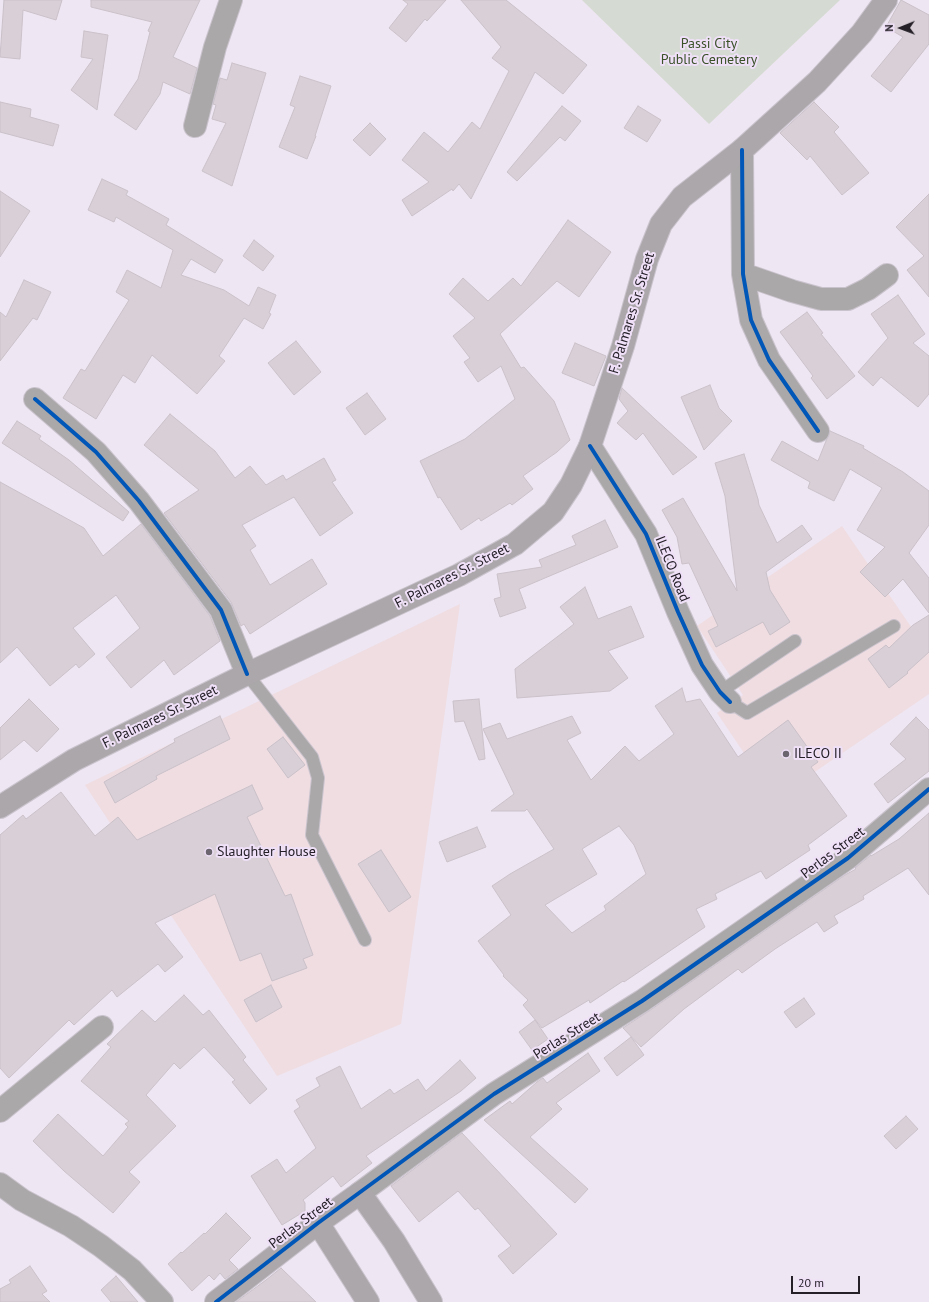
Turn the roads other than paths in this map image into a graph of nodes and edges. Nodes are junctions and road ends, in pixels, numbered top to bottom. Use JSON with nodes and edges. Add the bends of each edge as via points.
{"nodes":[{"id":1,"x":231,"y":0,"type":"edge"},
{"id":2,"x":886,"y":0,"type":"edge"},
{"id":3,"x":195,"y":126,"type":"dead end"},
{"id":4,"x":742,"y":150,"type":"junction"},
{"id":5,"x":743,"y":274,"type":"junction"},
{"id":6,"x":887,"y":274,"type":"dead end"},
{"id":7,"x":34,"y":399,"type":"dead end"},
{"id":8,"x":818,"y":431,"type":"dead end"},
{"id":9,"x":590,"y":446,"type":"junction"},
{"id":10,"x":894,"y":626,"type":"dead end"},
{"id":11,"x":795,"y":641,"type":"dead end"},
{"id":12,"x":247,"y":674,"type":"junction"},
{"id":13,"x":725,"y":697,"type":"junction"},
{"id":14,"x":929,"y":789,"type":"edge"},
{"id":15,"x":0,"y":807,"type":"edge"},
{"id":16,"x":365,"y":940,"type":"dead end"},
{"id":17,"x":102,"y":1027,"type":"dead end"},
{"id":18,"x":0,"y":1111,"type":"edge"},
{"id":19,"x":0,"y":1184,"type":"edge"},
{"id":20,"x":360,"y":1193,"type":"junction"},
{"id":21,"x":318,"y":1223,"type":"junction"},
{"id":22,"x":162,"y":1302,"type":"edge"},
{"id":23,"x":216,"y":1302,"type":"edge"},
{"id":24,"x":368,"y":1302,"type":"edge"},
{"id":25,"x":431,"y":1302,"type":"edge"}],
"edges":[{"from":1,"to":3,"type":"street","via":[[215,47]]},
{"from":2,"to":4,"type":"main road","name":"F. Palmares Sr. Street","via":[[862,33],[817,82]]},
{"from":4,"to":5,"type":"street"},
{"from":4,"to":9,"type":"main road","name":"F. Palmares Sr. Street","via":[[682,197],[661,224],[647,259],[623,346]]},
{"from":5,"to":6,"type":"street","via":[[821,299],[848,299],[868,289]]},
{"from":5,"to":8,"type":"street","via":[[751,320],[769,360]]},
{"from":7,"to":12,"type":"street","via":[[96,452],[139,501],[221,610]]},
{"from":9,"to":12,"type":"main road","name":"F. Palmares Sr. Street","via":[[572,485],[553,512],[515,544],[459,576]]},
{"from":9,"to":13,"type":"street","name":"ILECO Road","via":[[646,534],[702,666]]},
{"from":10,"to":13,"type":"lane","via":[[747,713]]},
{"from":11,"to":13,"type":"lane"},
{"from":12,"to":15,"type":"main road","name":"F. Palmares Sr. Street","via":[[74,760]]},
{"from":12,"to":16,"type":"lane","via":[[312,757],[318,778],[312,835]]},
{"from":14,"to":20,"type":"street","name":"Perlas Street","via":[[848,858],[642,1001],[494,1094]]},
{"from":17,"to":18,"type":"street"},
{"from":19,"to":22,"type":"street","via":[[22,1200],[71,1226],[101,1246],[132,1270]]},
{"from":20,"to":21,"type":"main road","name":"Perlas Street"},
{"from":20,"to":25,"type":"main road","via":[[394,1241]]},
{"from":21,"to":23,"type":"main road","name":"Perlas Street"},
{"from":21,"to":24,"type":"main road"}]}
